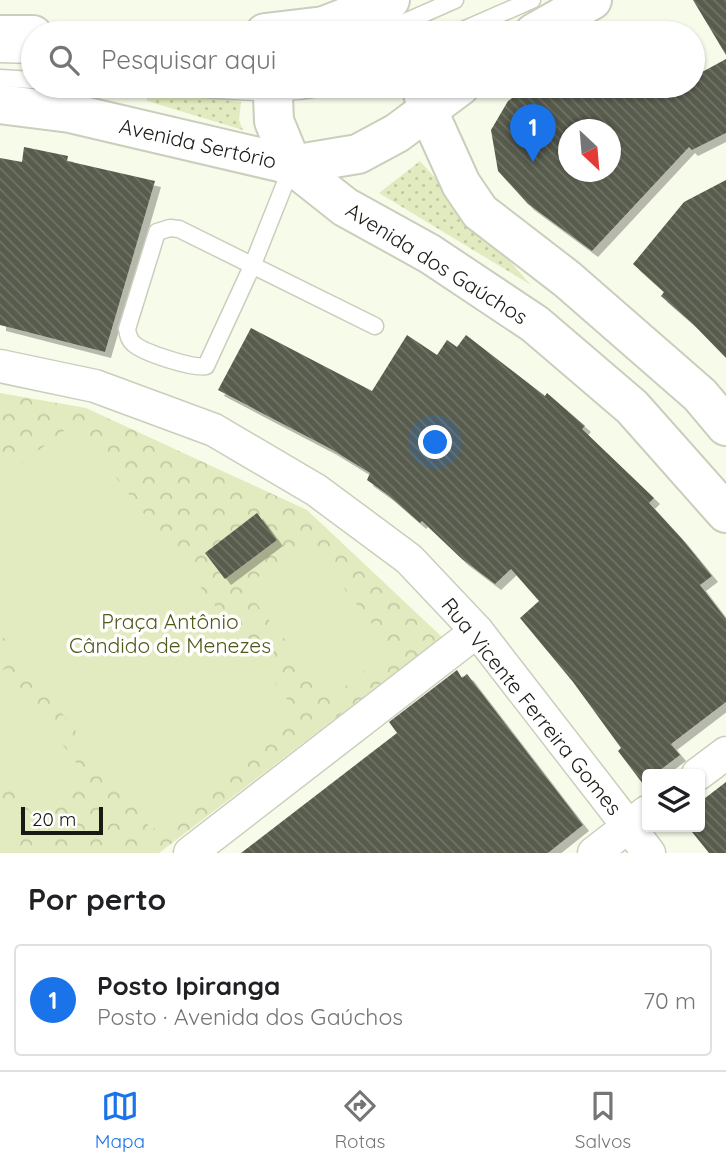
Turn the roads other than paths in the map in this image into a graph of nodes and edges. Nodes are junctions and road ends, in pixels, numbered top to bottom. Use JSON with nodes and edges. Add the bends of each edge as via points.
{"nodes":[{"id":1,"x":390,"y":0,"type":"edge"},
{"id":2,"x":455,"y":0,"type":"edge"},
{"id":3,"x":532,"y":0,"type":"edge"},
{"id":4,"x":592,"y":0,"type":"edge"},
{"id":5,"x":319,"y":20,"type":"edge"},
{"id":6,"x":407,"y":21,"type":"edge"},
{"id":7,"x":484,"y":21,"type":"edge"},
{"id":8,"x":555,"y":21,"type":"edge"},
{"id":9,"x":0,"y":35,"type":"edge"},
{"id":10,"x":21,"y":35,"type":"edge"},
{"id":11,"x":0,"y":54,"type":"edge"},
{"id":12,"x":21,"y":55,"type":"edge"},
{"id":13,"x":0,"y":78,"type":"edge"},
{"id":14,"x":21,"y":79,"type":"edge"},
{"id":15,"x":275,"y":98,"type":"edge"},
{"id":16,"x":425,"y":98,"type":"edge"},
{"id":17,"x":0,"y":104,"type":"edge"},
{"id":18,"x":292,"y":165,"type":"junction"},
{"id":19,"x":253,"y":264,"type":"junction"},
{"id":20,"x":567,"y":279,"type":"junction"},
{"id":21,"x":535,"y":324,"type":"junction"},
{"id":22,"x":375,"y":326,"type":"dead end"},
{"id":23,"x":0,"y":366,"type":"edge"},
{"id":24,"x":726,"y":426,"type":"edge"},
{"id":25,"x":726,"y":513,"type":"edge"},
{"id":26,"x":477,"y":631,"type":"junction"},
{"id":27,"x":726,"y":753,"type":"edge"},
{"id":28,"x":705,"y":769,"type":"edge"},
{"id":29,"x":638,"y":819,"type":"edge"},
{"id":30,"x":190,"y":853,"type":"edge"},
{"id":31,"x":594,"y":853,"type":"edge"},
{"id":32,"x":649,"y":853,"type":"edge"}],
"edges":[{"from":1,"to":5,"type":"street"},
{"from":2,"to":6,"type":"lane"},
{"from":3,"to":7,"type":"lane"},
{"from":4,"to":8,"type":"street"},
{"from":9,"to":10,"type":"street"},
{"from":11,"to":12,"type":"lane"},
{"from":13,"to":14,"type":"lane"},
{"from":15,"to":18,"type":"street","via":[[274,121]]},
{"from":16,"to":18,"type":"street","name":"Avenida Sertório","via":[[397,133],[358,154]]},
{"from":16,"to":20,"type":"street","via":[[461,184],[480,212]]},
{"from":17,"to":18,"type":"street","name":"Avenida Sertório","via":[[69,113]]},
{"from":18,"to":19,"type":"lane"},
{"from":18,"to":21,"type":"street","name":"Avenida dos Gaúchos","via":[[345,207],[430,254]]},
{"from":19,"to":19,"type":"lane","via":[[206,366],[142,349],[128,337],[157,232],[179,229]]},
{"from":19,"to":22,"type":"lane"},
{"from":20,"to":21,"type":"street"},
{"from":20,"to":24,"type":"street","via":[[700,395]]},
{"from":21,"to":25,"type":"street","name":"Avenida dos Gaúchos","via":[[632,407]]},
{"from":23,"to":26,"type":"street","name":"Rua Vicente Ferreira Gomes","via":[[95,386],[214,430],[316,489],[409,559]]},
{"from":26,"to":29,"type":"street","name":"Rua Vicente Ferreira Gomes"},
{"from":26,"to":30,"type":"street"},
{"from":27,"to":28,"type":"street"},
{"from":29,"to":31,"type":"street"},
{"from":29,"to":32,"type":"street","name":"Rua Vicente Ferreira Gomes"}]}
